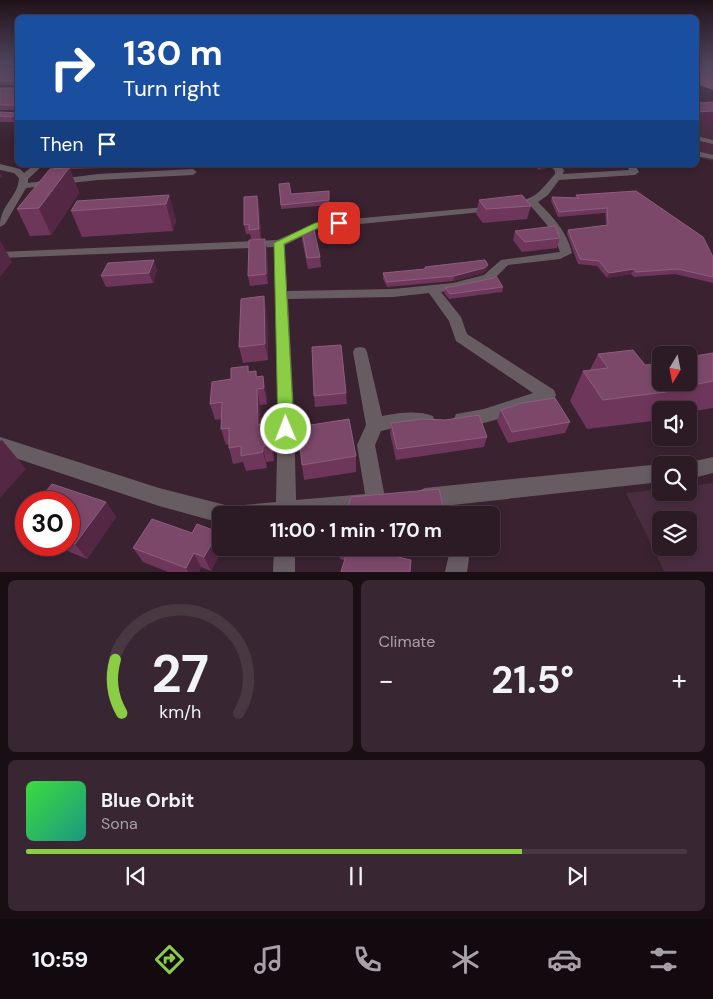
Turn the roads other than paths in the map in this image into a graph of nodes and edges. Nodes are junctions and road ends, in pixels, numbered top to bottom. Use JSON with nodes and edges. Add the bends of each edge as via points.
{"nodes":[{"id":1,"x":699,"y":139,"type":"edge"},
{"id":2,"x":713,"y":142,"type":"edge"},
{"id":3,"x":699,"y":154,"type":"edge"},
{"id":4,"x":713,"y":157,"type":"edge"},
{"id":5,"x":0,"y":167,"type":"edge"},
{"id":6,"x":37,"y":167,"type":"edge"},
{"id":7,"x":556,"y":167,"type":"edge"},
{"id":8,"x":632,"y":167,"type":"edge"},
{"id":9,"x":608,"y":169,"type":"edge"},
{"id":10,"x":193,"y":172,"type":"dead end"},
{"id":11,"x":557,"y":177,"type":"junction"},
{"id":12,"x":23,"y":182,"type":"junction"},
{"id":13,"x":528,"y":204,"type":"junction"},
{"id":14,"x":0,"y":224,"type":"edge"},
{"id":15,"x":279,"y":243,"type":"junction"},
{"id":16,"x":0,"y":255,"type":"edge"},
{"id":17,"x":432,"y":289,"type":"junction"},
{"id":18,"x":281,"y":295,"type":"junction"},
{"id":19,"x":360,"y":352,"type":"dead end"},
{"id":20,"x":375,"y":425,"type":"junction"},
{"id":21,"x":0,"y":446,"type":"edge"},
{"id":22,"x":713,"y":465,"type":"edge"},
{"id":23,"x":697,"y":468,"type":"edge"},
{"id":24,"x":652,"y":474,"type":"edge"},
{"id":25,"x":376,"y":503,"type":"junction"},
{"id":26,"x":286,"y":506,"type":"edge"},
{"id":27,"x":351,"y":506,"type":"edge"},
{"id":28,"x":212,"y":510,"type":"edge"},
{"id":29,"x":285,"y":556,"type":"edge"},
{"id":30,"x":284,"y":572,"type":"edge"}],
"edges":[{"from":1,"to":2,"type":"street"},
{"from":3,"to":4,"type":"street"},
{"from":5,"to":12,"type":"street","via":[[16,171]]},
{"from":6,"to":12,"type":"street"},
{"from":7,"to":11,"type":"street","via":[[560,170]]},
{"from":8,"to":9,"type":"street","via":[[635,172]]},
{"from":9,"to":11,"type":"street"},
{"from":10,"to":12,"type":"street"},
{"from":11,"to":13,"type":"street","via":[[542,196]]},
{"from":12,"to":14,"type":"street"},
{"from":13,"to":15,"type":"street","via":[[318,225]]},
{"from":13,"to":17,"type":"street","via":[[547,217],[565,242],[566,253],[505,262],[488,278]]},
{"from":15,"to":16,"type":"street"},
{"from":15,"to":18,"type":"street"},
{"from":17,"to":18,"type":"street"},
{"from":17,"to":20,"type":"street","via":[[456,320],[461,337],[548,395],[484,416],[444,422],[402,419]]},
{"from":18,"to":26,"type":"street"},
{"from":19,"to":20,"type":"street"},
{"from":20,"to":25,"type":"street","via":[[366,444]]},
{"from":21,"to":28,"type":"street","via":[[159,497]]},
{"from":22,"to":23,"type":"street"},
{"from":24,"to":25,"type":"street"},
{"from":25,"to":27,"type":"street"},
{"from":29,"to":30,"type":"street"}]}
